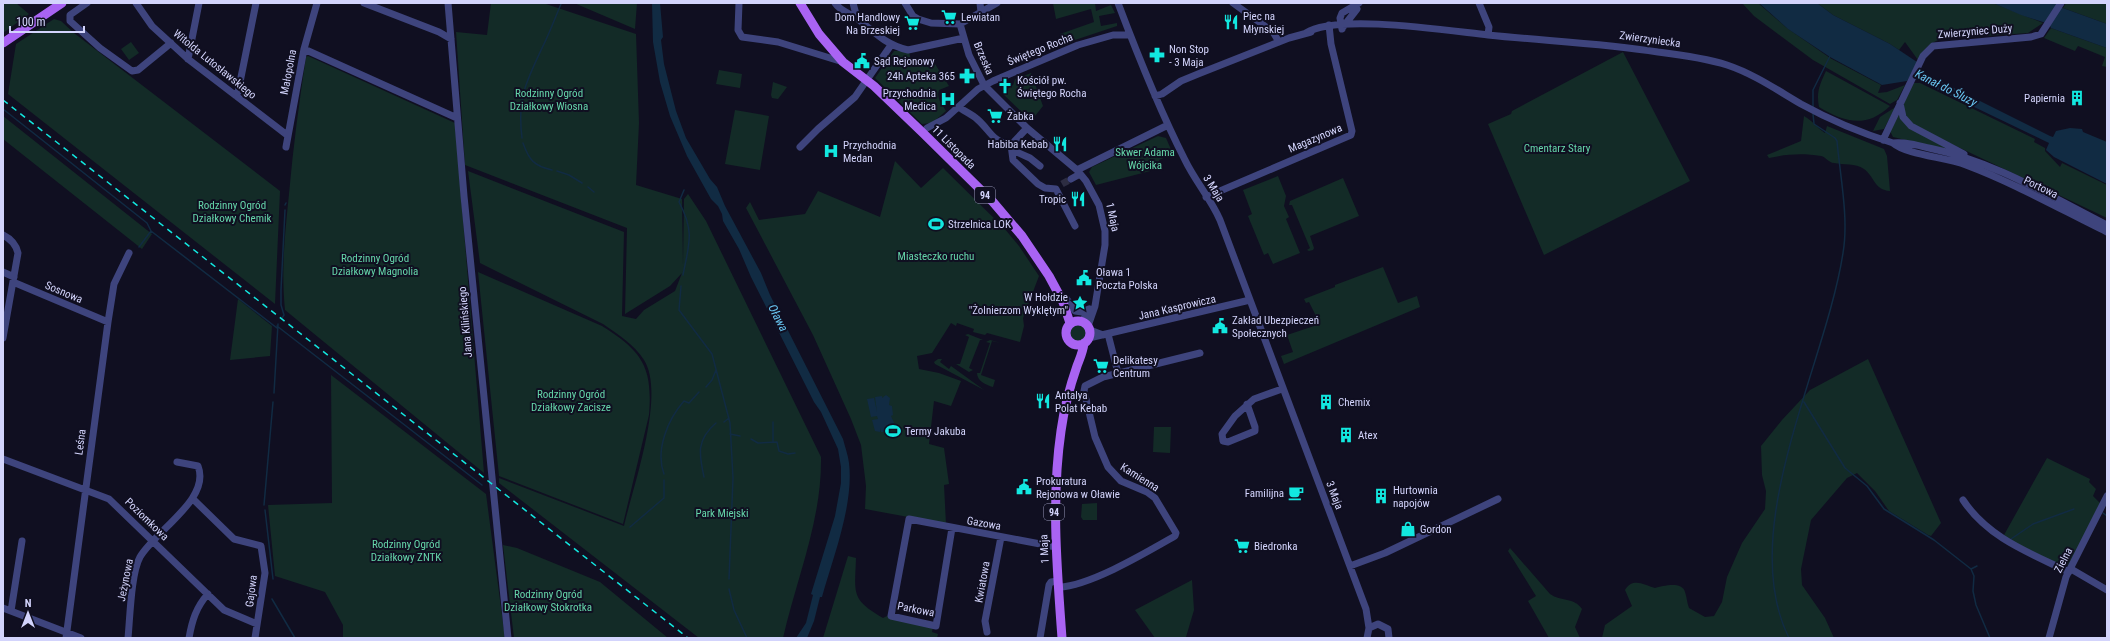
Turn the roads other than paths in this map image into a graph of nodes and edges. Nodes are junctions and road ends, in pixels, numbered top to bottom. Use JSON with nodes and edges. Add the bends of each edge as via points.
{"nodes":[{"id":1,"x":62,"y":3,"type":"edge"},
{"id":2,"x":87,"y":3,"type":"edge"},
{"id":3,"x":136,"y":3,"type":"edge"},
{"id":4,"x":199,"y":3,"type":"edge"},
{"id":5,"x":256,"y":3,"type":"edge"},
{"id":6,"x":317,"y":3,"type":"edge"},
{"id":7,"x":364,"y":3,"type":"edge"},
{"id":8,"x":448,"y":3,"type":"edge"},
{"id":9,"x":739,"y":3,"type":"edge"},
{"id":10,"x":800,"y":3,"type":"edge"},
{"id":11,"x":835,"y":3,"type":"edge"},
{"id":12,"x":853,"y":3,"type":"edge"},
{"id":13,"x":905,"y":3,"type":"edge"},
{"id":14,"x":980,"y":3,"type":"edge"},
{"id":15,"x":997,"y":3,"type":"edge"},
{"id":16,"x":1118,"y":3,"type":"edge"},
{"id":17,"x":1123,"y":3,"type":"edge"},
{"id":18,"x":1233,"y":3,"type":"edge"},
{"id":19,"x":1479,"y":3,"type":"edge"},
{"id":20,"x":2061,"y":4,"type":"edge"},
{"id":21,"x":1359,"y":5,"type":"edge"},
{"id":22,"x":981,"y":12,"type":"junction"},
{"id":23,"x":857,"y":18,"type":"junction"},
{"id":24,"x":1124,"y":19,"type":"junction"},
{"id":25,"x":960,"y":24,"type":"junction"},
{"id":26,"x":1365,"y":24,"type":"junction"},
{"id":27,"x":1343,"y":26,"type":"junction"},
{"id":28,"x":1385,"y":26,"type":"junction"},
{"id":29,"x":1329,"y":28,"type":"junction"},
{"id":30,"x":1113,"y":35,"type":"junction"},
{"id":31,"x":1130,"y":35,"type":"junction"},
{"id":32,"x":1488,"y":35,"type":"junction"},
{"id":33,"x":450,"y":36,"type":"junction"},
{"id":34,"x":965,"y":39,"type":"junction"},
{"id":35,"x":1279,"y":42,"type":"junction"},
{"id":36,"x":3,"y":43,"type":"edge"},
{"id":37,"x":171,"y":44,"type":"junction"},
{"id":38,"x":891,"y":45,"type":"junction"},
{"id":39,"x":304,"y":49,"type":"junction"},
{"id":40,"x":188,"y":59,"type":"junction"},
{"id":41,"x":843,"y":62,"type":"junction"},
{"id":42,"x":865,"y":80,"type":"junction"},
{"id":43,"x":981,"y":87,"type":"junction"},
{"id":44,"x":235,"y":95,"type":"junction"},
{"id":45,"x":1155,"y":96,"type":"junction"},
{"id":46,"x":1900,"y":103,"type":"junction"},
{"id":47,"x":959,"y":107,"type":"junction"},
{"id":48,"x":457,"y":118,"type":"junction"},
{"id":49,"x":1168,"y":125,"type":"junction"},
{"id":50,"x":927,"y":128,"type":"dead end"},
{"id":51,"x":1027,"y":128,"type":"junction"},
{"id":52,"x":287,"y":135,"type":"junction"},
{"id":53,"x":1883,"y":140,"type":"junction"},
{"id":54,"x":1893,"y":143,"type":"joint"},
{"id":55,"x":286,"y":147,"type":"dead end"},
{"id":56,"x":800,"y":147,"type":"dead end"},
{"id":57,"x":1012,"y":148,"type":"junction"},
{"id":58,"x":1964,"y":160,"type":"junction"},
{"id":59,"x":1040,"y":166,"type":"dead end"},
{"id":60,"x":1079,"y":172,"type":"junction"},
{"id":61,"x":1071,"y":179,"type":"tunnel mouth"},
{"id":62,"x":1062,"y":184,"type":"tunnel mouth"},
{"id":63,"x":1056,"y":190,"type":"junction"},
{"id":64,"x":1206,"y":197,"type":"junction"},
{"id":65,"x":2107,"y":225,"type":"edge"},
{"id":66,"x":1074,"y":226,"type":"dead end"},
{"id":67,"x":2107,"y":232,"type":"edge"},
{"id":68,"x":4,"y":235,"type":"edge"},
{"id":69,"x":129,"y":253,"type":"dead end"},
{"id":70,"x":3,"y":272,"type":"edge"},
{"id":71,"x":13,"y":279,"type":"junction"},
{"id":72,"x":1095,"y":294,"type":"junction"},
{"id":73,"x":1061,"y":298,"type":"junction"},
{"id":74,"x":1250,"y":300,"type":"junction"},
{"id":75,"x":1089,"y":309,"type":"junction"},
{"id":76,"x":108,"y":322,"type":"junction"},
{"id":77,"x":1082,"y":331,"type":"junction"},
{"id":78,"x":1106,"y":335,"type":"junction"},
{"id":79,"x":3,"y":338,"type":"edge"},
{"id":80,"x":1200,"y":353,"type":"dead end"},
{"id":81,"x":1118,"y":373,"type":"junction"},
{"id":82,"x":1282,"y":389,"type":"junction"},
{"id":83,"x":1070,"y":393,"type":"junction"},
{"id":84,"x":1085,"y":396,"type":"junction"},
{"id":85,"x":1247,"y":404,"type":"junction"},
{"id":86,"x":3,"y":459,"type":"edge"},
{"id":87,"x":178,"y":462,"type":"dead end"},
{"id":88,"x":85,"y":490,"type":"junction"},
{"id":89,"x":2107,"y":496,"type":"edge"},
{"id":90,"x":193,"y":499,"type":"junction"},
{"id":91,"x":1498,"y":499,"type":"dead end"},
{"id":92,"x":1963,"y":500,"type":"dead end"},
{"id":93,"x":909,"y":520,"type":"joint"},
{"id":94,"x":952,"y":528,"type":"junction"},
{"id":95,"x":1001,"y":537,"type":"junction"},
{"id":96,"x":153,"y":540,"type":"junction"},
{"id":97,"x":22,"y":541,"type":"dead end"},
{"id":98,"x":1056,"y":547,"type":"junction"},
{"id":99,"x":1350,"y":566,"type":"junction"},
{"id":100,"x":2070,"y":571,"type":"junction"},
{"id":101,"x":1058,"y":584,"type":"junction"},
{"id":102,"x":2107,"y":590,"type":"edge"},
{"id":103,"x":208,"y":594,"type":"junction"},
{"id":104,"x":3,"y":608,"type":"edge"},
{"id":105,"x":1366,"y":609,"type":"junction"},
{"id":106,"x":11,"y":611,"type":"junction"},
{"id":107,"x":257,"y":624,"type":"junction"},
{"id":108,"x":1378,"y":624,"type":"junction"},
{"id":109,"x":1369,"y":628,"type":"junction"},
{"id":110,"x":986,"y":632,"type":"dead end"},
{"id":111,"x":66,"y":635,"type":"edge"},
{"id":112,"x":1392,"y":637,"type":"edge"},
{"id":113,"x":81,"y":638,"type":"edge"},
{"id":114,"x":128,"y":638,"type":"edge"},
{"id":115,"x":190,"y":638,"type":"edge"},
{"id":116,"x":255,"y":638,"type":"edge"},
{"id":117,"x":508,"y":638,"type":"edge"},
{"id":118,"x":1040,"y":638,"type":"edge"},
{"id":119,"x":1062,"y":638,"type":"edge"},
{"id":120,"x":1366,"y":638,"type":"edge"},
{"id":121,"x":2049,"y":638,"type":"edge"}],
"edges":[{"from":1,"to":36,"type":"main road"},
{"from":2,"to":37,"type":"street","via":[[70,15],[70,21],[132,71],[138,70]]},
{"from":3,"to":37,"type":"street","name":"Witolda Lutosławskiego","via":[[152,26]]},
{"from":4,"to":40,"type":"street"},
{"from":5,"to":44,"type":"street","via":[[238,92]]},
{"from":6,"to":39,"type":"street","name":"Małopolna"},
{"from":7,"to":33,"type":"street"},
{"from":8,"to":33,"type":"street","name":"Jana Kilińskiego"},
{"from":9,"to":41,"type":"street","via":[[738,30],[742,37],[778,42]]},
{"from":10,"to":41,"type":"main road","name":"11 Listopada","number":"94","via":[[819,34]]},
{"from":11,"to":23,"type":"street","via":[[847,14]]},
{"from":12,"to":23,"type":"street"},
{"from":13,"to":25,"type":"street","via":[[913,16],[922,20]]},
{"from":14,"to":22,"type":"street"},
{"from":15,"to":22,"type":"street"},
{"from":16,"to":24,"type":"street","name":"3 Maja"},
{"from":17,"to":24,"type":"street"},
{"from":18,"to":35,"type":"street","via":[[1273,32]]},
{"from":19,"to":32,"type":"street","via":[[1489,27]]},
{"from":20,"to":46,"type":"street","name":"Zwierzyniec Duży","via":[[2041,34],[1933,46],[1923,56]]},
{"from":21,"to":26,"type":"street","via":[[1359,20]]},
{"from":21,"to":27,"type":"street"},
{"from":22,"to":25,"type":"street"},
{"from":23,"to":38,"type":"street","via":[[871,32]]},
{"from":24,"to":30,"type":"street","via":[[1119,30]]},
{"from":24,"to":31,"type":"street","name":"3 Maja"},
{"from":25,"to":34,"type":"street","name":"Brzeska"},
{"from":26,"to":27,"type":"street","name":"Zwierzyniecka"},
{"from":26,"to":28,"type":"street","name":"Zwierzyniecka"},
{"from":27,"to":28,"type":"street","name":"Zwierzyniecka","via":[[1375,29]]},
{"from":27,"to":29,"type":"street","name":"Zwierzyniecka"},
{"from":28,"to":32,"type":"street","name":"Zwierzyniecka"},
{"from":29,"to":35,"type":"street","name":"Zwierzyniecka"},
{"from":29,"to":64,"type":"street","name":"Magazynowa","via":[[1351,135]]},
{"from":30,"to":31,"type":"street","name":"Świętego Rocha"},
{"from":30,"to":43,"type":"street","name":"Świętego Rocha","via":[[1066,50]]},
{"from":31,"to":45,"type":"street","name":"3 Maja"},
{"from":32,"to":53,"type":"street","name":"Zwierzyniecka","via":[[1616,45],[1699,58],[1730,66],[1765,82],[1841,125]]},
{"from":33,"to":48,"type":"street","name":"Jana Kilińskiego"},
{"from":34,"to":38,"type":"street","via":[[908,50]]},
{"from":34,"to":43,"type":"street","name":"Brzeska"},
{"from":35,"to":45,"type":"street","name":"Zwierzyniecka","via":[[1181,81]]},
{"from":37,"to":40,"type":"street","name":"Witolda Lutosławskiego"},
{"from":38,"to":42,"type":"street"},
{"from":39,"to":48,"type":"street"},
{"from":39,"to":52,"type":"street","name":"Małopolna"},
{"from":40,"to":44,"type":"street","name":"Witolda Lutosławskiego"},
{"from":41,"to":42,"type":"main road","name":"11 Listopada","number":"94"},
{"from":42,"to":56,"type":"street","via":[[855,97]]},
{"from":42,"to":73,"type":"main road","name":"11 Listopada","number":"94","via":[[923,133],[1003,213],[1033,250]]},
{"from":43,"to":47,"type":"street","name":"11 Listopada"},
{"from":43,"to":51,"type":"street","name":"1 Maja"},
{"from":44,"to":52,"type":"street","name":"Witolda Lutosławskiego"},
{"from":45,"to":49,"type":"street","name":"3 Maja"},
{"from":46,"to":53,"type":"street","name":"Zwierzyniec Duży"},
{"from":46,"to":58,"type":"street","via":[[1903,117],[1911,126],[1961,152]]},
{"from":47,"to":50,"type":"street","name":"11 Listopada","via":[[946,118]]},
{"from":47,"to":57,"type":"street","via":[[976,118],[993,138]]},
{"from":48,"to":117,"type":"street","name":"Jana Kilińskiego"},
{"from":49,"to":60,"type":"street"},
{"from":49,"to":64,"type":"street","name":"3 Maja"},
{"from":51,"to":57,"type":"street"},
{"from":51,"to":60,"type":"street","name":"1 Maja"},
{"from":52,"to":55,"type":"street","name":"Małopolna"},
{"from":53,"to":54,"type":"street","name":"Zwierzyniecka"},
{"from":54,"to":58,"type":"street","name":"Portowa","via":[[1899,148]]},
{"from":57,"to":59,"type":"street"},
{"from":57,"to":63,"type":"street","via":[[1013,160],[1038,184]]},
{"from":58,"to":65,"type":"street","name":"Portowa","via":[[1984,164]]},
{"from":58,"to":67,"type":"street","name":"Portowa"},
{"from":60,"to":61,"type":"street"},
{"from":60,"to":72,"type":"street","name":"1 Maja","via":[[1099,205],[1105,231],[1104,256]]},
{"from":62,"to":63,"type":"street"},
{"from":63,"to":66,"type":"street"},
{"from":64,"to":74,"type":"street","name":"3 Maja","via":[[1220,220]]},
{"from":68,"to":71,"type":"street","via":[[17,248]]},
{"from":69,"to":76,"type":"street","name":"Leśna","via":[[114,284]]},
{"from":70,"to":71,"type":"street","name":"Sosnowa"},
{"from":71,"to":76,"type":"street","name":"Sosnowa"},
{"from":71,"to":79,"type":"street"},
{"from":72,"to":75,"type":"street","name":"1 Maja"},
{"from":72,"to":77,"type":"street","name":"1 Maja","via":[[1095,306]]},
{"from":73,"to":75,"type":"street","via":[[1066,298],[1075,311]]},
{"from":73,"to":77,"type":"main road","name":"11 Listopada","number":"94"},
{"from":74,"to":78,"type":"street","name":"Jana Kasprowicza"},
{"from":74,"to":82,"type":"street","name":"3 Maja"},
{"from":75,"to":77,"type":"street","name":"1 Maja"},
{"from":76,"to":88,"type":"street","name":"Leśna"},
{"from":77,"to":78,"type":"street","name":"Jana Kasprowicza"},
{"from":77,"to":83,"type":"main road","name":"1 Maja","number":"94","via":[[1078,364]]},
{"from":78,"to":81,"type":"street"},
{"from":80,"to":81,"type":"street"},
{"from":81,"to":84,"type":"street","via":[[1087,384]]},
{"from":82,"to":85,"type":"street","via":[[1254,398]]},
{"from":82,"to":99,"type":"street","name":"3 Maja"},
{"from":83,"to":84,"type":"street"},
{"from":83,"to":98,"type":"main road","name":"1 Maja","number":"94","via":[[1061,429],[1056,471]]},
{"from":84,"to":101,"type":"street","name":"Kamienna","via":[[1098,449],[1111,471],[1121,481],[1156,498],[1176,533],[1175,536],[1123,564],[1084,581]]},
{"from":85,"to":85,"type":"street","via":[[1222,434],[1223,441],[1228,442],[1255,431],[1256,427]]},
{"from":86,"to":88,"type":"street","name":"Poziomkowa"},
{"from":87,"to":90,"type":"street","name":"Jeżynowa","via":[[198,466],[200,475]]},
{"from":88,"to":96,"type":"street","name":"Poziomkowa","via":[[113,502]]},
{"from":88,"to":111,"type":"street","name":"Leśna"},
{"from":89,"to":100,"type":"street","name":"Zielna"},
{"from":90,"to":96,"type":"street","name":"Jeżynowa"},
{"from":90,"to":107,"type":"street","name":"Gajowa","via":[[234,539],[261,546],[264,573]]},
{"from":91,"to":99,"type":"street","via":[[1385,553]]},
{"from":92,"to":100,"type":"street","via":[[1977,519],[1999,537]]},
{"from":93,"to":94,"type":"street","name":"Gazowa"},
{"from":93,"to":94,"type":"street","name":"Parkowa","via":[[891,616],[936,626]]},
{"from":94,"to":95,"type":"street","name":"Gazowa"},
{"from":95,"to":98,"type":"street","name":"Gazowa"},
{"from":95,"to":110,"type":"street","name":"Kwiatowa","via":[[985,621]]},
{"from":96,"to":103,"type":"street","name":"Poziomkowa"},
{"from":96,"to":114,"type":"street","name":"Jeżynowa","via":[[140,558],[136,572]]},
{"from":97,"to":106,"type":"street"},
{"from":98,"to":101,"type":"main road","name":"1 Maja","number":"94"},
{"from":99,"to":105,"type":"street","name":"3 Maja"},
{"from":100,"to":102,"type":"street"},
{"from":100,"to":121,"type":"street","name":"Zielna"},
{"from":101,"to":118,"type":"street","via":[[1051,582],[1048,587]]},
{"from":101,"to":119,"type":"main road","name":"1 Maja","number":"94"},
{"from":103,"to":107,"type":"street","name":"Poziomkowa","via":[[224,610]]},
{"from":103,"to":115,"type":"street","via":[[191,623]]},
{"from":104,"to":106,"type":"street"},
{"from":105,"to":108,"type":"street","name":"3 Maja"},
{"from":105,"to":109,"type":"street","name":"3 Maja"},
{"from":106,"to":111,"type":"street"},
{"from":107,"to":116,"type":"street","name":"Gajowa"},
{"from":108,"to":109,"type":"street"},
{"from":108,"to":112,"type":"street","name":"3 Maja","via":[[1386,627]]},
{"from":109,"to":120,"type":"street"},
{"from":111,"to":113,"type":"street"}]}
